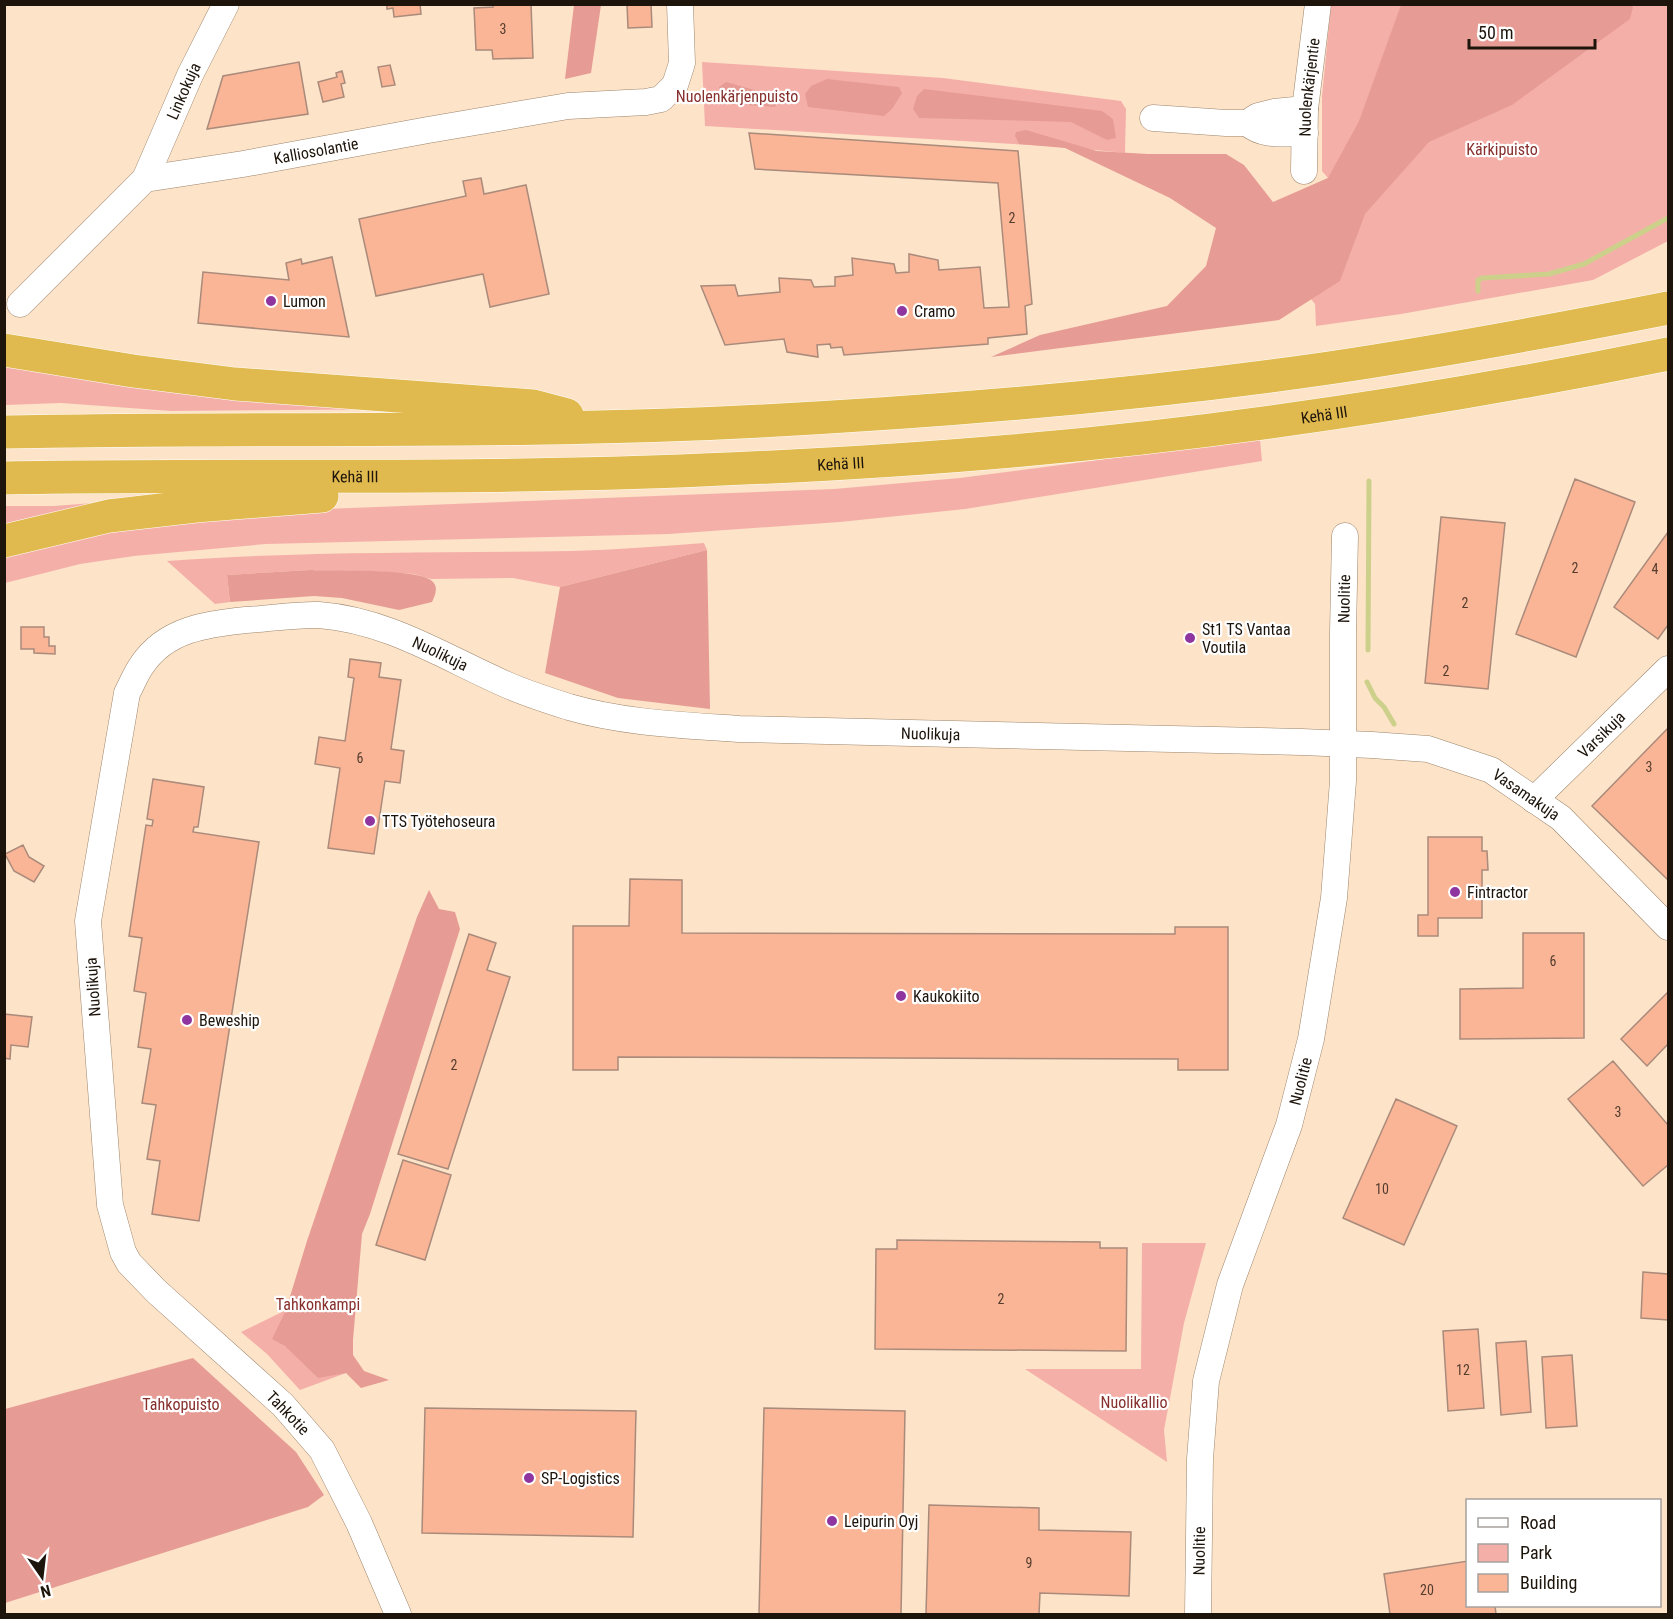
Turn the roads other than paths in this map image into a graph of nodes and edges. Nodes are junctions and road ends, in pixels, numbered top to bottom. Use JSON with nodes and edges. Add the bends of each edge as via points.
{"nodes":[{"id":1,"x":226,"y":4,"type":"edge"},
{"id":2,"x":680,"y":4,"type":"edge"},
{"id":3,"x":1318,"y":4,"type":"edge"},
{"id":4,"x":1152,"y":118,"type":"dead end"},
{"id":5,"x":1305,"y":121,"type":"junction"},
{"id":6,"x":1304,"y":171,"type":"dead end"},
{"id":7,"x":145,"y":179,"type":"junction"},
{"id":8,"x":20,"y":304,"type":"dead end"},
{"id":9,"x":1668,"y":308,"type":"edge"},
{"id":10,"x":4,"y":350,"type":"edge"},
{"id":11,"x":1668,"y":354,"type":"edge"},
{"id":12,"x":612,"y":427,"type":"junction"},
{"id":13,"x":4,"y":432,"type":"edge"},
{"id":14,"x":526,"y":475,"type":"junction"},
{"id":15,"x":4,"y":478,"type":"edge"},
{"id":16,"x":1346,"y":536,"type":"dead end"},
{"id":17,"x":4,"y":541,"type":"edge"},
{"id":18,"x":1668,"y":669,"type":"edge"},
{"id":19,"x":1344,"y":744,"type":"junction"},
{"id":20,"x":1534,"y":800,"type":"junction"},
{"id":21,"x":1668,"y":927,"type":"edge"},
{"id":22,"x":123,"y":1252,"type":"joint"},
{"id":23,"x":398,"y":1614,"type":"edge"},
{"id":24,"x":1198,"y":1614,"type":"edge"}],
"edges":[{"from":1,"to":7,"type":"street","name":"Linkokuja"},
{"from":2,"to":7,"type":"street","name":"Kalliosolantie","via":[[682,63],[675,85],[661,99],[568,106]]},
{"from":3,"to":5,"type":"street","name":"Nuolenkärjentie"},
{"from":4,"to":5,"type":"street","via":[[1247,123],[1274,112]]},
{"from":5,"to":6,"type":"street","name":"Nuolenkärjentie"},
{"from":7,"to":8,"type":"street"},
{"from":9,"to":12,"type":"highway","via":[[1330,368],[1164,389],[876,414]]},
{"from":10,"to":12,"type":"highway","via":[[235,384],[533,406]]},
{"from":11,"to":14,"type":"highway","name":"Kehä III","via":[[1484,390],[1174,434],[895,460]]},
{"from":12,"to":13,"type":"highway"},
{"from":14,"to":15,"type":"highway","name":"Kehä III"},
{"from":14,"to":17,"type":"highway","via":[[406,494],[334,495],[109,516]]},
{"from":16,"to":19,"type":"street","name":"Nuolitie","via":[[1342,632]]},
{"from":18,"to":20,"type":"street","name":"Varsikuja"},
{"from":19,"to":20,"type":"street","name":"Vasamakuja","via":[[1428,749],[1491,770]]},
{"from":19,"to":22,"type":"street","name":"Nuolikuja","via":[[739,729],[650,723],[535,696],[380,626],[351,620],[317,615],[212,623],[185,631],[162,644],[142,664],[127,693],[88,921],[110,1205]]},
{"from":19,"to":24,"type":"street","name":"Nuolitie","via":[[1334,898],[1311,1039],[1289,1125],[1230,1285],[1206,1381],[1200,1459]]},
{"from":20,"to":21,"type":"street","name":"Vasamakuja","via":[[1561,818]]},
{"from":22,"to":23,"type":"street","name":"Tahkotie","via":[[156,1292],[283,1405],[322,1450],[359,1522]]}]}
